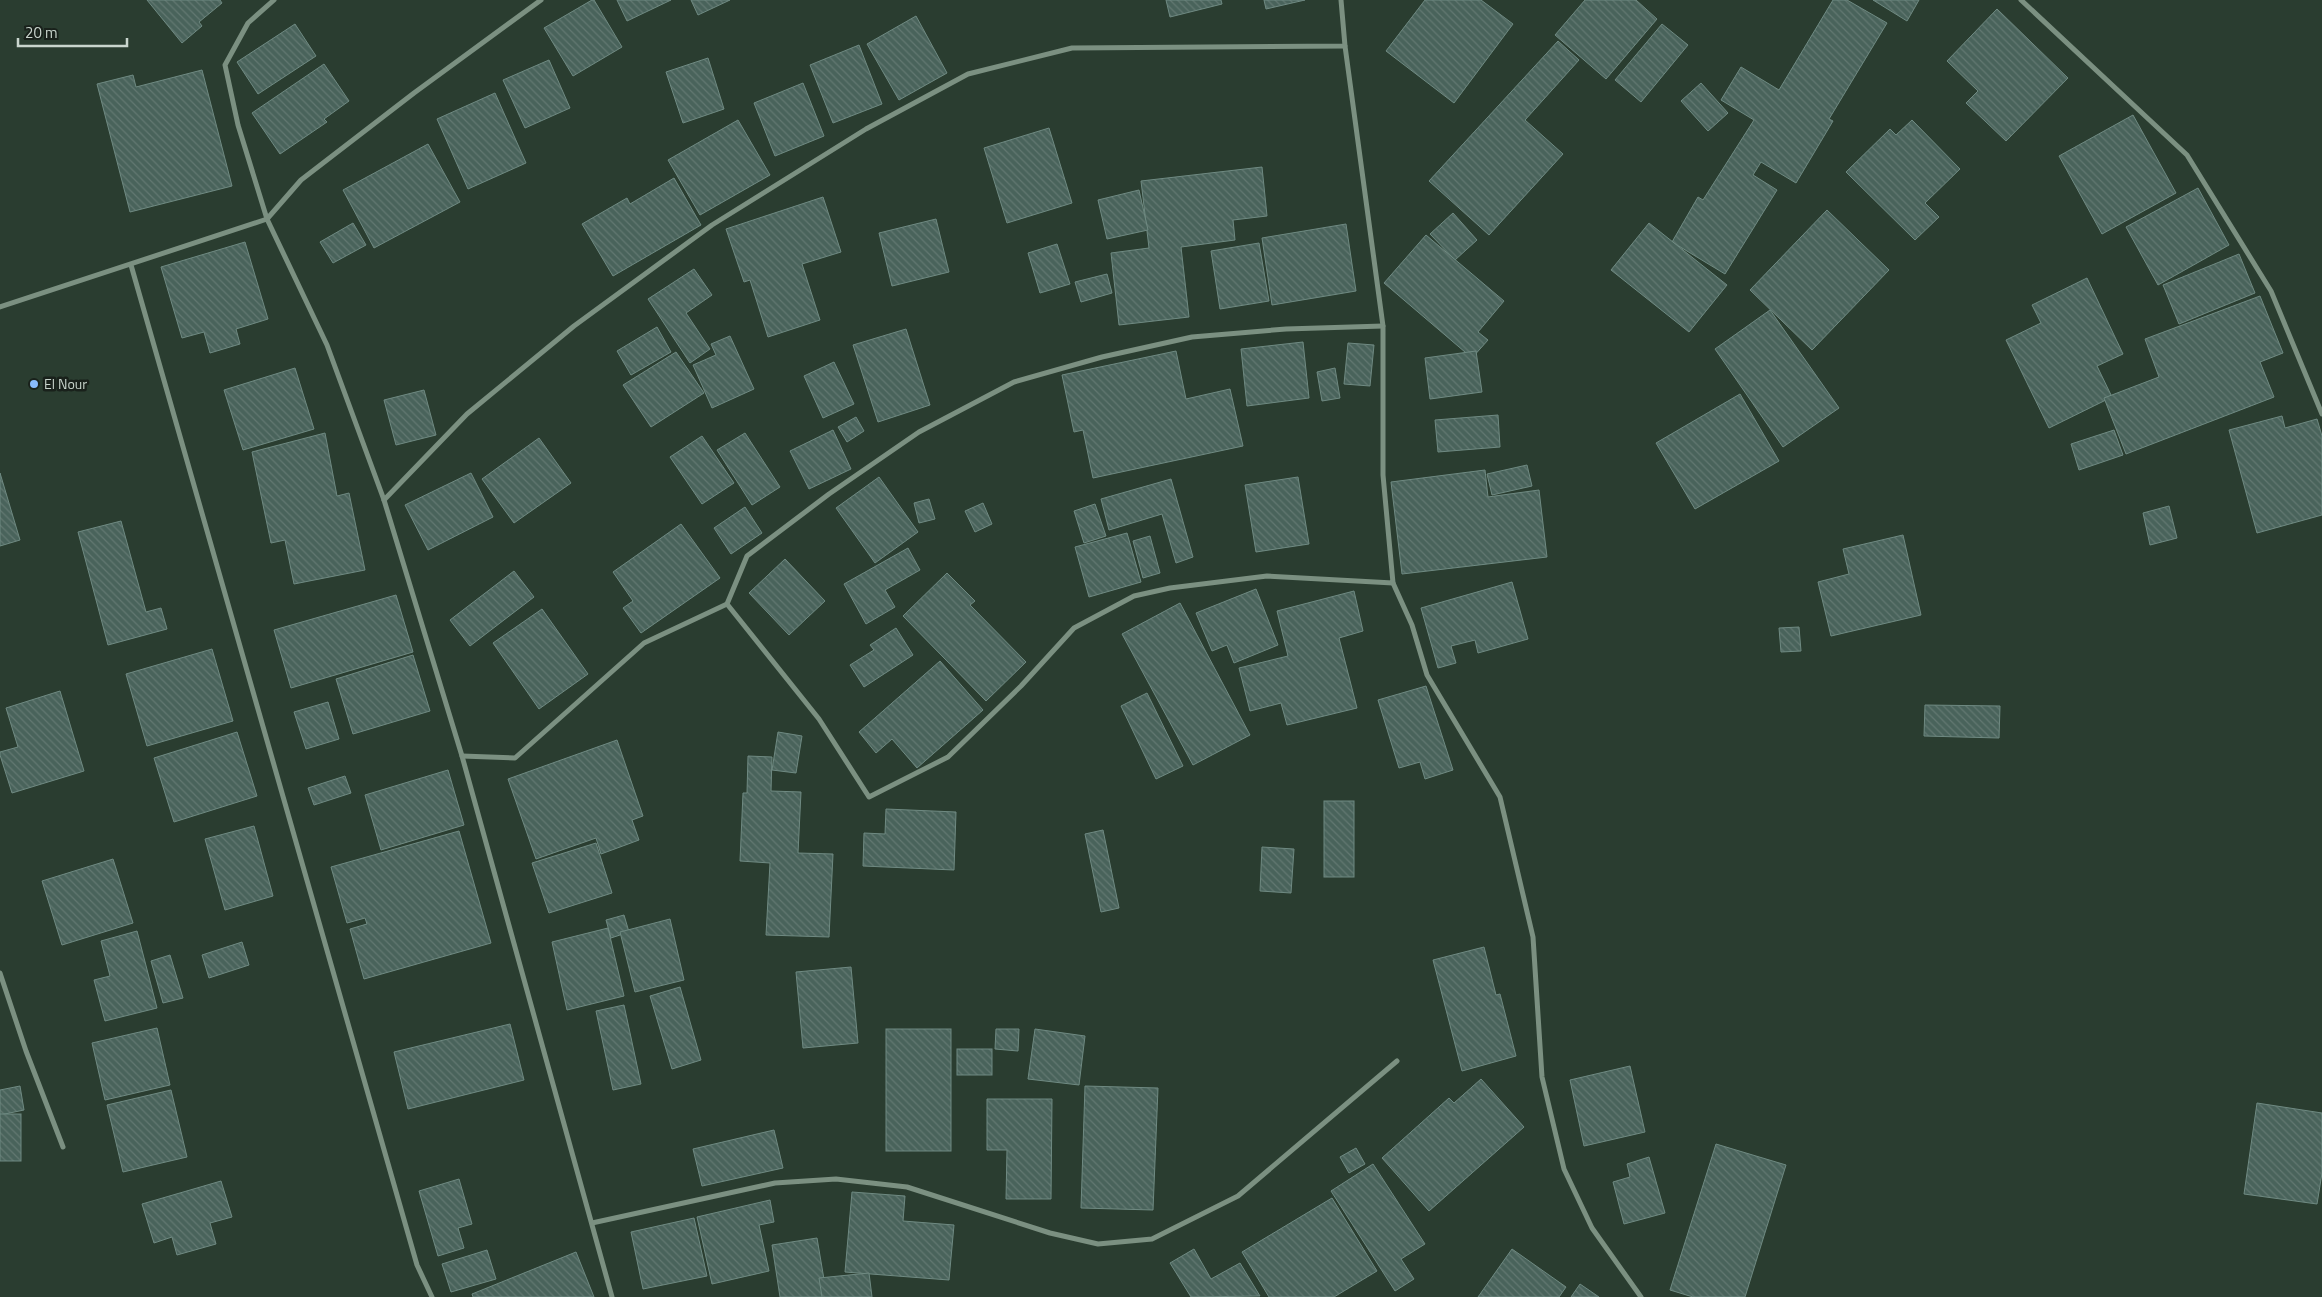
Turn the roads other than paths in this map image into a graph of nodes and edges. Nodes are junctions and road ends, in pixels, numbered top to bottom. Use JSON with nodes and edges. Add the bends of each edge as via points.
{"nodes":[{"id":1,"x":274,"y":0,"type":"edge"},
{"id":2,"x":541,"y":0,"type":"edge"},
{"id":3,"x":1342,"y":0,"type":"edge"},
{"id":4,"x":2021,"y":0,"type":"edge"},
{"id":5,"x":1345,"y":46,"type":"junction"},
{"id":6,"x":267,"y":219,"type":"junction"},
{"id":7,"x":130,"y":264,"type":"junction"},
{"id":8,"x":0,"y":307,"type":"edge"},
{"id":9,"x":1383,"y":326,"type":"junction"},
{"id":10,"x":2322,"y":414,"type":"edge"},
{"id":11,"x":384,"y":500,"type":"junction"},
{"id":12,"x":1394,"y":583,"type":"junction"},
{"id":13,"x":727,"y":604,"type":"junction"},
{"id":14,"x":462,"y":756,"type":"junction"},
{"id":15,"x":0,"y":973,"type":"edge"},
{"id":16,"x":1397,"y":1061,"type":"dead end"},
{"id":17,"x":63,"y":1147,"type":"dead end"},
{"id":18,"x":592,"y":1223,"type":"junction"},
{"id":19,"x":432,"y":1297,"type":"edge"},
{"id":20,"x":612,"y":1297,"type":"edge"},
{"id":21,"x":1641,"y":1297,"type":"edge"}],
"edges":[{"from":1,"to":6,"type":"street","via":[[248,24],[225,65],[238,125]]},
{"from":2,"to":6,"type":"street","via":[[301,180]]},
{"from":3,"to":5,"type":"street"},
{"from":4,"to":10,"type":"street","via":[[2187,155],[2271,291]]},
{"from":5,"to":9,"type":"street"},
{"from":5,"to":11,"type":"street","via":[[1072,48],[968,74],[866,128],[712,225],[582,320],[467,414]]},
{"from":6,"to":7,"type":"street"},
{"from":6,"to":11,"type":"street","via":[[328,345]]},
{"from":7,"to":8,"type":"street"},
{"from":7,"to":19,"type":"street","via":[[417,1265]]},
{"from":9,"to":12,"type":"street","via":[[1383,474]]},
{"from":9,"to":13,"type":"street","via":[[1286,329],[1192,338],[1102,357],[1014,382],[919,432],[747,556]]},
{"from":11,"to":14,"type":"street"},
{"from":12,"to":13,"type":"street","via":[[1267,576],[1170,588],[1134,596],[1074,628],[1021,686],[948,757],[870,797],[819,719]]},
{"from":12,"to":21,"type":"street","via":[[1412,625],[1427,675],[1500,797],[1533,937],[1542,1077],[1564,1169],[1592,1228]]},
{"from":13,"to":14,"type":"street","via":[[644,643],[514,758]]},
{"from":14,"to":18,"type":"street"},
{"from":15,"to":17,"type":"street"},
{"from":16,"to":18,"type":"street","via":[[1238,1196],[1152,1238],[1098,1244],[1050,1234],[907,1187],[836,1179],[775,1183]]},
{"from":18,"to":20,"type":"street"}]}
